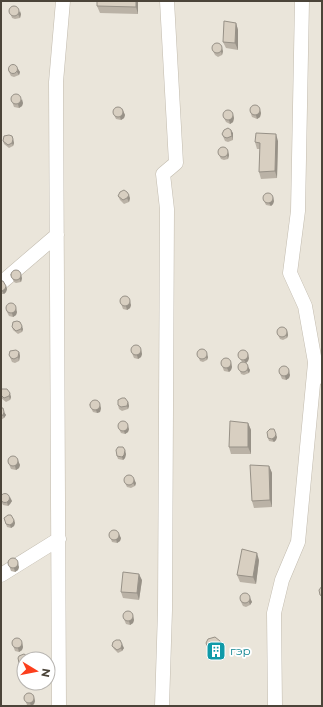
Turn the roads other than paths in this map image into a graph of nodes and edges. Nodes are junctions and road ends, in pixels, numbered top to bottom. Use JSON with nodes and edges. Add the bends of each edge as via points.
{"nodes":[{"id":1,"x":63,"y":1,"type":"edge"},
{"id":2,"x":167,"y":1,"type":"edge"},
{"id":3,"x":302,"y":1,"type":"edge"},
{"id":4,"x":57,"y":235,"type":"junction"},
{"id":5,"x":1,"y":283,"type":"edge"},
{"id":6,"x":315,"y":362,"type":"junction"},
{"id":7,"x":322,"y":377,"type":"edge"},
{"id":8,"x":59,"y":539,"type":"junction"},
{"id":9,"x":1,"y":576,"type":"edge"},
{"id":10,"x":60,"y":706,"type":"edge"},
{"id":11,"x":162,"y":706,"type":"edge"},
{"id":12,"x":274,"y":706,"type":"edge"}],
"edges":[{"from":1,"to":4,"type":"street","via":[[56,82]]},
{"from":2,"to":11,"type":"street","via":[[176,163],[163,174],[167,209]]},
{"from":3,"to":6,"type":"street","via":[[298,211],[290,273],[305,306]]},
{"from":4,"to":5,"type":"street"},
{"from":4,"to":8,"type":"street"},
{"from":6,"to":7,"type":"street"},
{"from":6,"to":12,"type":"street","via":[[298,542],[282,580],[274,613]]},
{"from":8,"to":9,"type":"street"},
{"from":8,"to":10,"type":"street"}]}
